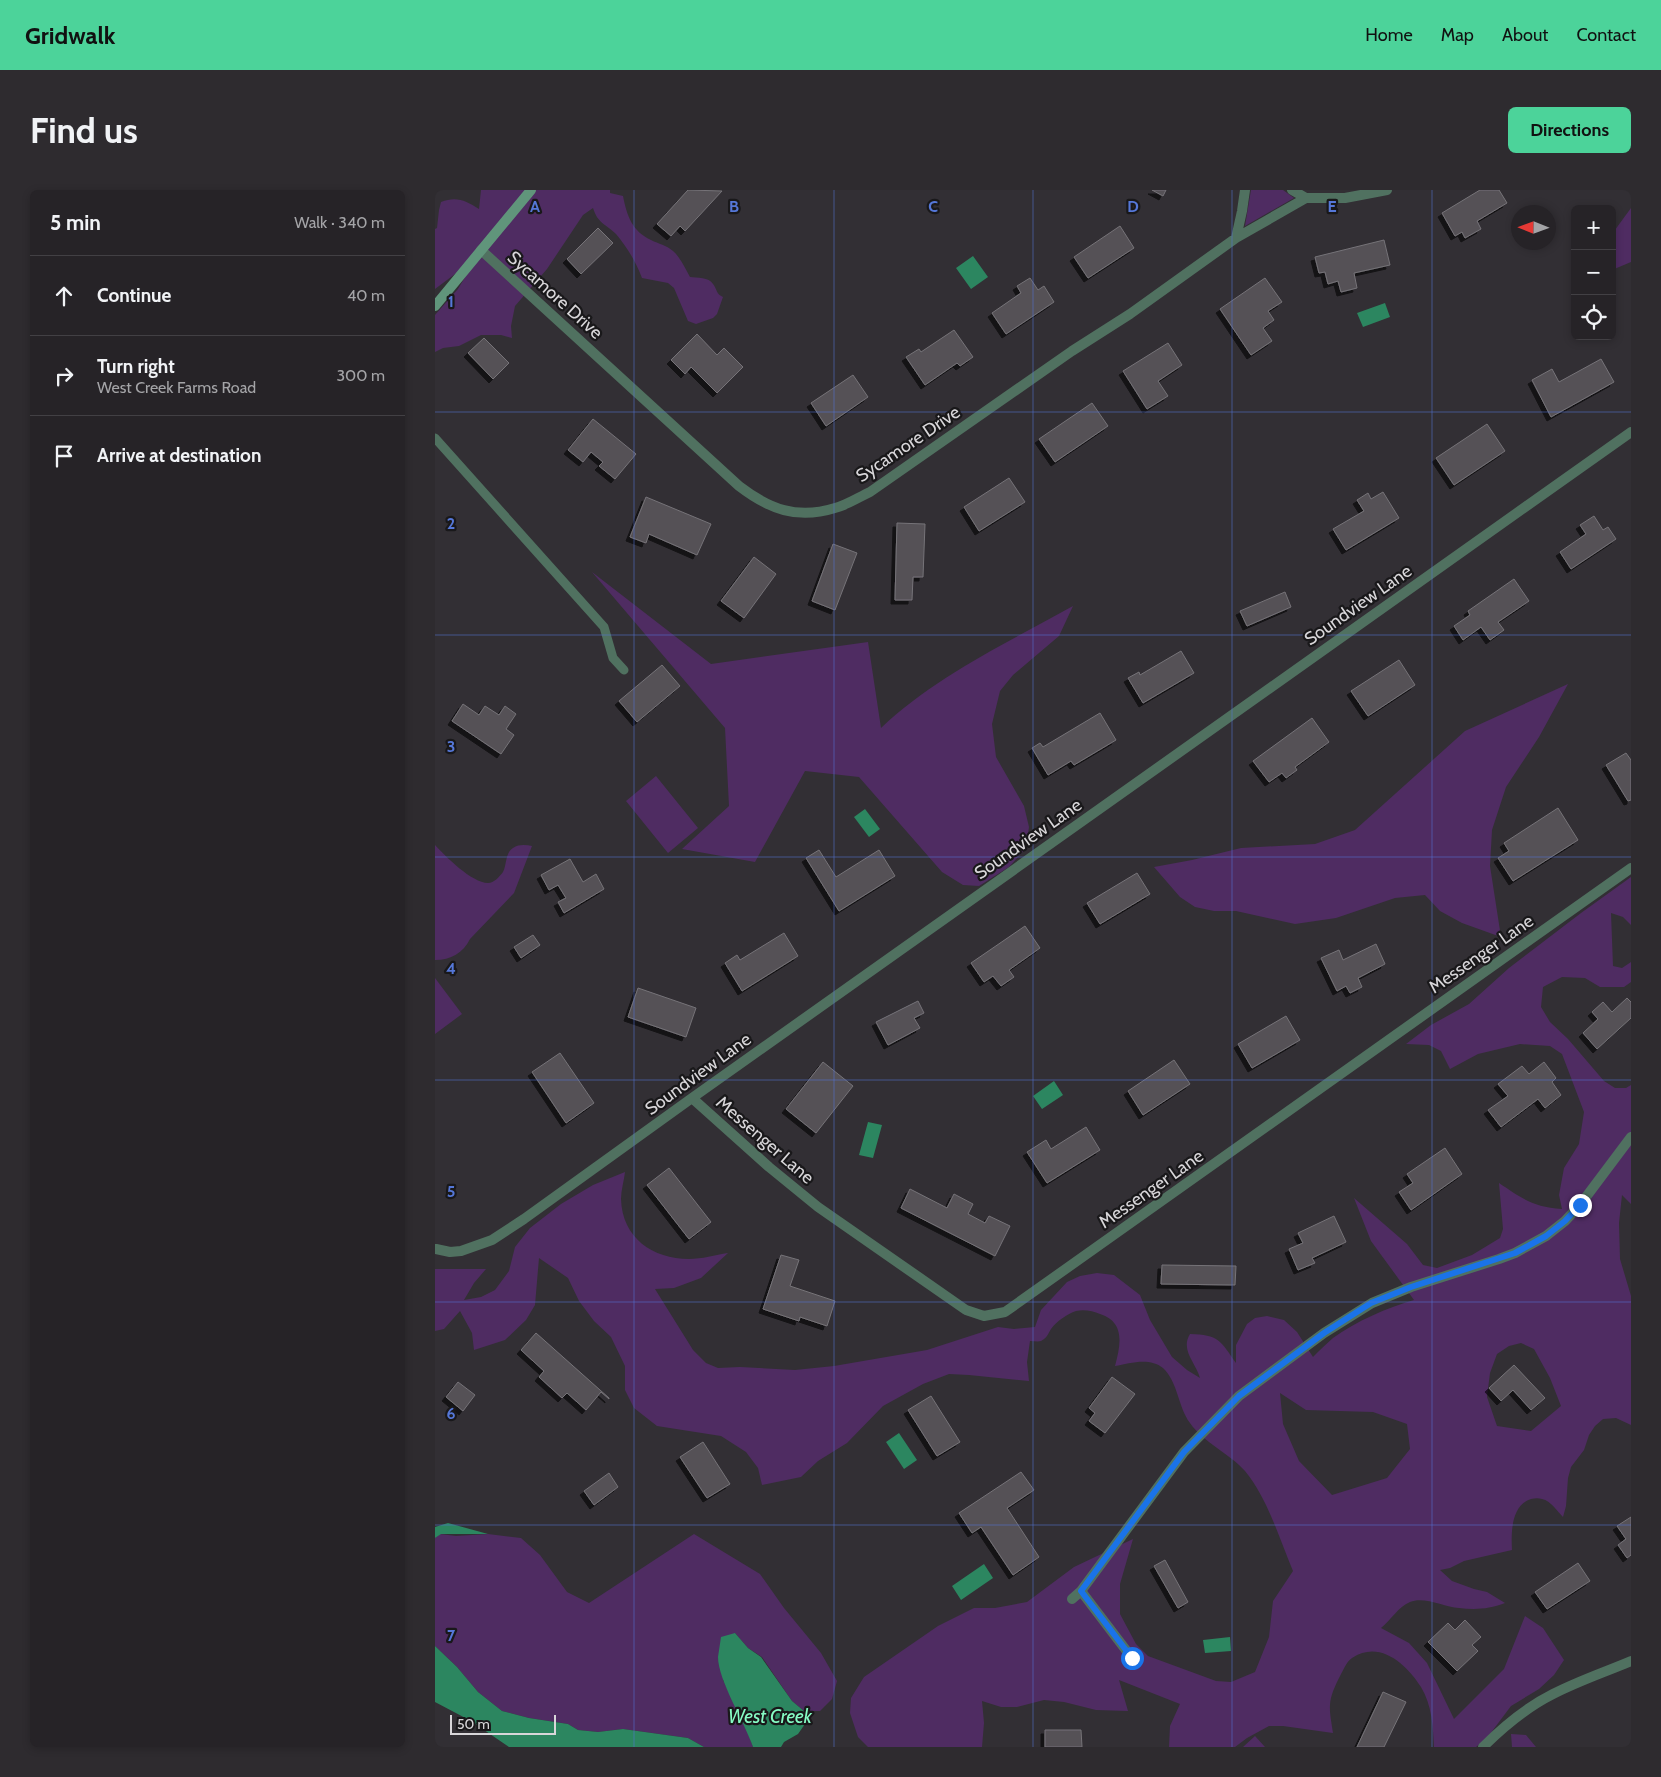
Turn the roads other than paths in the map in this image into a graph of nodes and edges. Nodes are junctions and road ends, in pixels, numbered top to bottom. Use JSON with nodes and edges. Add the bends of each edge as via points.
{"nodes":[{"id":1,"x":531,"y":190,"type":"edge"},
{"id":2,"x":1245,"y":190,"type":"edge"},
{"id":3,"x":1292,"y":190,"type":"edge"},
{"id":4,"x":1387,"y":190,"type":"edge"},
{"id":5,"x":1306,"y":198,"type":"junction"},
{"id":6,"x":1236,"y":238,"type":"junction"},
{"id":7,"x":481,"y":250,"type":"junction"},
{"id":8,"x":435,"y":306,"type":"edge"},
{"id":9,"x":1631,"y":432,"type":"edge"},
{"id":10,"x":435,"y":438,"type":"edge"},
{"id":11,"x":624,"y":670,"type":"dead end"},
{"id":12,"x":1631,"y":868,"type":"edge"},
{"id":13,"x":692,"y":1098,"type":"junction"},
{"id":14,"x":1631,"y":1137,"type":"edge"},
{"id":15,"x":435,"y":1249,"type":"edge"},
{"id":16,"x":1081,"y":1591,"type":"junction"},
{"id":17,"x":1072,"y":1600,"type":"dead end"},
{"id":18,"x":1132,"y":1658,"type":"dead end"},
{"id":19,"x":1631,"y":1661,"type":"edge"},
{"id":20,"x":1483,"y":1747,"type":"edge"}],
"edges":[{"from":1,"to":7,"type":"main road"},
{"from":2,"to":6,"type":"street"},
{"from":3,"to":5,"type":"street"},
{"from":4,"to":5,"type":"street","name":"Sycamore Drive","via":[[1345,198]]},
{"from":5,"to":6,"type":"street","name":"Sycamore Drive"},
{"from":6,"to":7,"type":"street","name":"Sycamore Drive","via":[[870,492],[836,508],[810,514],[791,513],[770,506],[739,486]]},
{"from":7,"to":8,"type":"main road"},
{"from":9,"to":13,"type":"street","name":"Soundview Lane"},
{"from":10,"to":11,"type":"lane","via":[[604,627],[613,658]]},
{"from":12,"to":13,"type":"street","name":"Messenger Lane","via":[[1005,1312],[984,1316],[966,1310],[818,1207]]},
{"from":13,"to":15,"type":"street","name":"Soundview Lane","via":[[492,1240],[461,1251]]},
{"from":14,"to":16,"type":"street","via":[[1580,1205],[1546,1236],[1515,1253],[1371,1303],[1324,1333],[1239,1396],[1184,1452]]},
{"from":16,"to":17,"type":"street"},
{"from":16,"to":18,"type":"street"},
{"from":19,"to":20,"type":"street","via":[[1531,1707]]}]}
